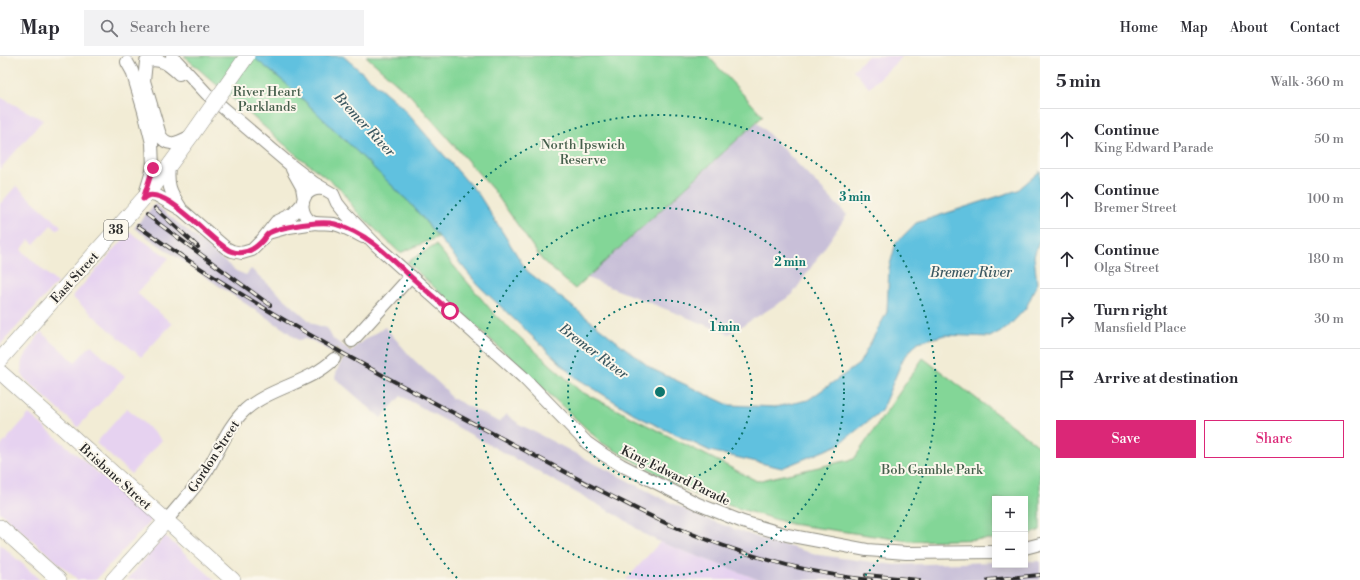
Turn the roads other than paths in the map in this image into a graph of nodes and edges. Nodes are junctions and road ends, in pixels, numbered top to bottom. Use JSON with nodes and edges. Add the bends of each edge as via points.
{"nodes":[{"id":1,"x":172,"y":56,"type":"edge"},
{"id":2,"x":247,"y":56,"type":"edge"},
{"id":3,"x":125,"y":59,"type":"edge"},
{"id":4,"x":149,"y":60,"type":"edge"},
{"id":5,"x":207,"y":94,"type":"junction"},
{"id":6,"x":191,"y":136,"type":"junction"},
{"id":7,"x":288,"y":163,"type":"junction"},
{"id":8,"x":170,"y":166,"type":"junction"},
{"id":9,"x":323,"y":188,"type":"junction"},
{"id":10,"x":145,"y":198,"type":"junction"},
{"id":11,"x":303,"y":201,"type":"junction"},
{"id":12,"x":337,"y":203,"type":"junction"},
{"id":13,"x":182,"y":210,"type":"junction"},
{"id":14,"x":320,"y":223,"type":"junction"},
{"id":15,"x":268,"y":233,"type":"junction"},
{"id":16,"x":376,"y":245,"type":"junction"},
{"id":17,"x":410,"y":276,"type":"junction"},
{"id":18,"x":352,"y":341,"type":"tunnel mouth"},
{"id":19,"x":334,"y":359,"type":"tunnel mouth"},
{"id":20,"x":0,"y":360,"type":"edge"},
{"id":21,"x":0,"y":372,"type":"edge"},
{"id":22,"x":166,"y":521,"type":"junction"},
{"id":23,"x":0,"y":528,"type":"edge"},
{"id":24,"x":1040,"y":544,"type":"edge"},
{"id":25,"x":1028,"y":547,"type":"edge"},
{"id":26,"x":992,"y":552,"type":"edge"},
{"id":27,"x":59,"y":580,"type":"edge"},
{"id":28,"x":113,"y":580,"type":"edge"},
{"id":29,"x":233,"y":580,"type":"edge"}],
"edges":[{"from":1,"to":5,"type":"street"},
{"from":2,"to":6,"type":"main road","number":"38","bridge":true},
{"from":3,"to":4,"type":"street","via":[[138,65]]},
{"from":3,"to":10,"type":"street","via":[[132,71],[152,143],[153,168]]},
{"from":4,"to":5,"type":"street","via":[[166,63],[189,84]]},
{"from":4,"to":6,"type":"street","via":[[144,81],[160,135],[169,143],[179,142]]},
{"from":5,"to":7,"type":"street"},
{"from":6,"to":8,"type":"main road","name":"East Street","number":"38"},
{"from":7,"to":9,"type":"street"},
{"from":7,"to":11,"type":"street","via":[[302,187]]},
{"from":8,"to":10,"type":"main road","name":"East Street","number":"38"},
{"from":8,"to":13,"type":"street","via":[[170,192]]},
{"from":9,"to":11,"type":"street","via":[[312,190]]},
{"from":9,"to":12,"type":"street","via":[[333,194]]},
{"from":10,"to":13,"type":"street","via":[[151,194],[156,195]]},
{"from":10,"to":20,"type":"main road","name":"East Street","number":"38"},
{"from":11,"to":14,"type":"street","via":[[302,208],[307,218]]},
{"from":11,"to":15,"type":"street","via":[[293,214],[276,222]]},
{"from":12,"to":14,"type":"street","via":[[338,208],[333,217]]},
{"from":12,"to":16,"type":"street"},
{"from":13,"to":15,"type":"street","via":[[232,251],[242,253],[252,250]]},
{"from":14,"to":15,"type":"street"},
{"from":14,"to":16,"type":"street","via":[[349,229]]},
{"from":16,"to":17,"type":"street","name":"King Edward Parade"},
{"from":17,"to":18,"type":"street"},
{"from":17,"to":26,"type":"street","name":"King Edward Parade","via":[[523,377],[588,443],[621,465],[698,504],[743,522],[787,535],[852,547],[906,553]]},
{"from":19,"to":22,"type":"street","name":"Gordon Street","via":[[321,370],[245,410],[229,430],[203,475]]},
{"from":21,"to":22,"type":"main road","name":"Brisbane Street"},
{"from":22,"to":28,"type":"main road","name":"Gordon Street"},
{"from":22,"to":29,"type":"main road","name":"Brisbane Street"},
{"from":23,"to":27,"type":"main road"},
{"from":24,"to":25,"type":"street"}]}
